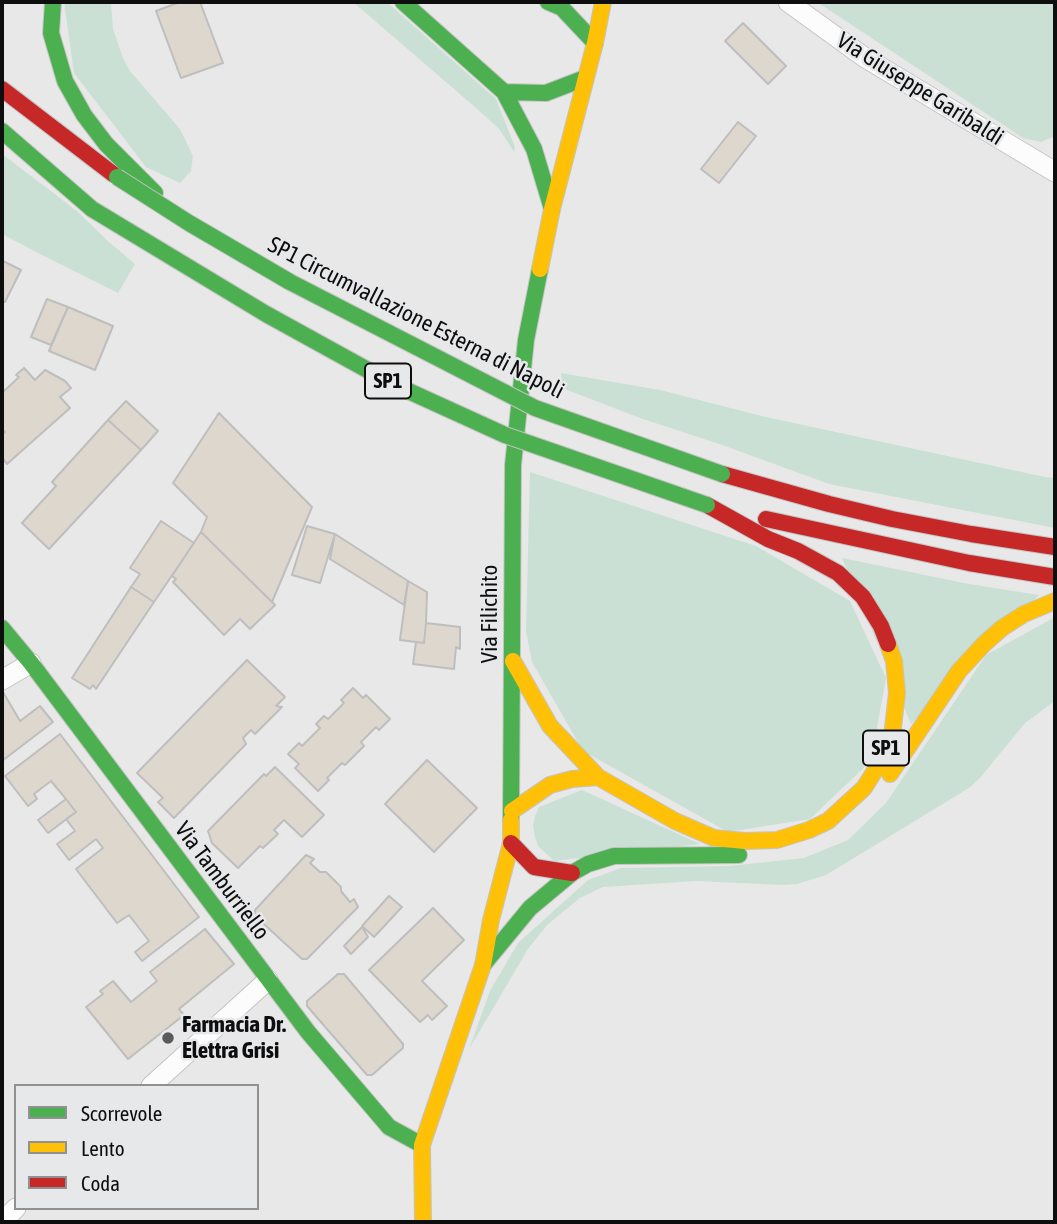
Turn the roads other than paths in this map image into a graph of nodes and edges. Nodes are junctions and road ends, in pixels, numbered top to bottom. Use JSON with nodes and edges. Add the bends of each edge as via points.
{"nodes":[{"id":1,"x":53,"y":2,"type":"edge"},
{"id":2,"x":403,"y":2,"type":"edge"},
{"id":3,"x":548,"y":2,"type":"edge"},
{"id":4,"x":603,"y":2,"type":"edge"},
{"id":5,"x":788,"y":2,"type":"edge"},
{"id":6,"x":595,"y":43,"type":"junction"},
{"id":7,"x":585,"y":78,"type":"junction"},
{"id":8,"x":2,"y":89,"type":"edge"},
{"id":9,"x":504,"y":92,"type":"junction"},
{"id":10,"x":2,"y":131,"type":"edge"},
{"id":11,"x":1055,"y":172,"type":"edge"},
{"id":12,"x":552,"y":209,"type":"junction"},
{"id":13,"x":189,"y":223,"type":"junction"},
{"id":14,"x":707,"y":505,"type":"junction"},
{"id":15,"x":1055,"y":547,"type":"edge"},
{"id":16,"x":1055,"y":577,"type":"edge"},
{"id":17,"x":1055,"y":601,"type":"edge"},
{"id":18,"x":2,"y":628,"type":"edge"},
{"id":19,"x":513,"y":661,"type":"junction"},
{"id":20,"x":31,"y":663,"type":"junction"},
{"id":21,"x":2,"y":680,"type":"edge"},
{"id":22,"x":597,"y":777,"type":"junction"},
{"id":23,"x":868,"y":805,"type":"dead end"},
{"id":24,"x":512,"y":811,"type":"junction"},
{"id":25,"x":851,"y":821,"type":"dead end"},
{"id":26,"x":511,"y":843,"type":"junction"},
{"id":27,"x":572,"y":873,"type":"junction"},
{"id":28,"x":483,"y":965,"type":"junction"},
{"id":29,"x":268,"y":980,"type":"junction"},
{"id":30,"x":153,"y":1084,"type":"edge"},
{"id":31,"x":422,"y":1145,"type":"junction"},
{"id":32,"x":423,"y":1222,"type":"edge"}],
"edges":[{"from":1,"to":13,"type":"main road","bridge":true,"via":[[51,33],[65,81],[84,115],[139,178]]},
{"from":2,"to":9,"type":"main road"},
{"from":3,"to":6,"type":"main road","via":[[562,8]]},
{"from":4,"to":6,"type":"main road","name":"Via Filichito"},
{"from":5,"to":11,"type":"street","name":"Via Giuseppe Garibaldi","via":[[864,57]]},
{"from":6,"to":7,"type":"main road","name":"Via Filichito"},
{"from":7,"to":9,"type":"main road","via":[[546,93]]},
{"from":7,"to":12,"type":"main road","name":"Via Filichito"},
{"from":8,"to":13,"type":"main road","name":"SP1 Circumvallazione Esterna di Napoli","number":"SP1","bridge":true,"via":[[117,177]]},
{"from":9,"to":12,"type":"main road","via":[[534,149]]},
{"from":10,"to":14,"type":"main road","number":"SP1","bridge":true,"via":[[92,209],[393,384],[505,435]]},
{"from":12,"to":19,"type":"main road","name":"Via Filichito","via":[[526,340],[513,465]]},
{"from":13,"to":15,"type":"main road","name":"SP1 Circumvallazione Esterna di Napoli","number":"SP1","bridge":true,"via":[[290,282],[535,408],[722,474],[829,504]]},
{"from":14,"to":16,"type":"main road","number":"SP1","via":[[969,564]]},
{"from":14,"to":22,"type":"main road","number":"SP1","via":[[838,573],[863,597],[881,625],[894,661],[897,693],[892,736],[864,788],[843,808],[828,821],[778,840],[714,838]]},
{"from":17,"to":23,"type":"main road","via":[[1024,614],[984,644],[960,671]]},
{"from":18,"to":20,"type":"main road","name":"Via Tamburriello"},
{"from":19,"to":22,"type":"main road","number":"SP1","via":[[550,726]]},
{"from":19,"to":24,"type":"main road","name":"Via Filichito"},
{"from":20,"to":21,"type":"street"},
{"from":20,"to":29,"type":"main road","name":"Via Tamburriello"},
{"from":22,"to":24,"type":"main road","via":[[550,785]]},
{"from":24,"to":26,"type":"main road","name":"Via Filichito"},
{"from":25,"to":27,"type":"main road","via":[[800,849],[771,854],[614,856]]},
{"from":26,"to":27,"type":"main road","via":[[534,867]]},
{"from":26,"to":28,"type":"main road","name":"Via Filichito"},
{"from":27,"to":28,"type":"main road","via":[[530,908]]},
{"from":28,"to":31,"type":"main road","name":"Via Filichito"},
{"from":29,"to":30,"type":"street"},
{"from":29,"to":31,"type":"main road","name":"Via Tamburriello","via":[[388,1127]]},
{"from":31,"to":32,"type":"main road","name":"Via Filichito"}]}
